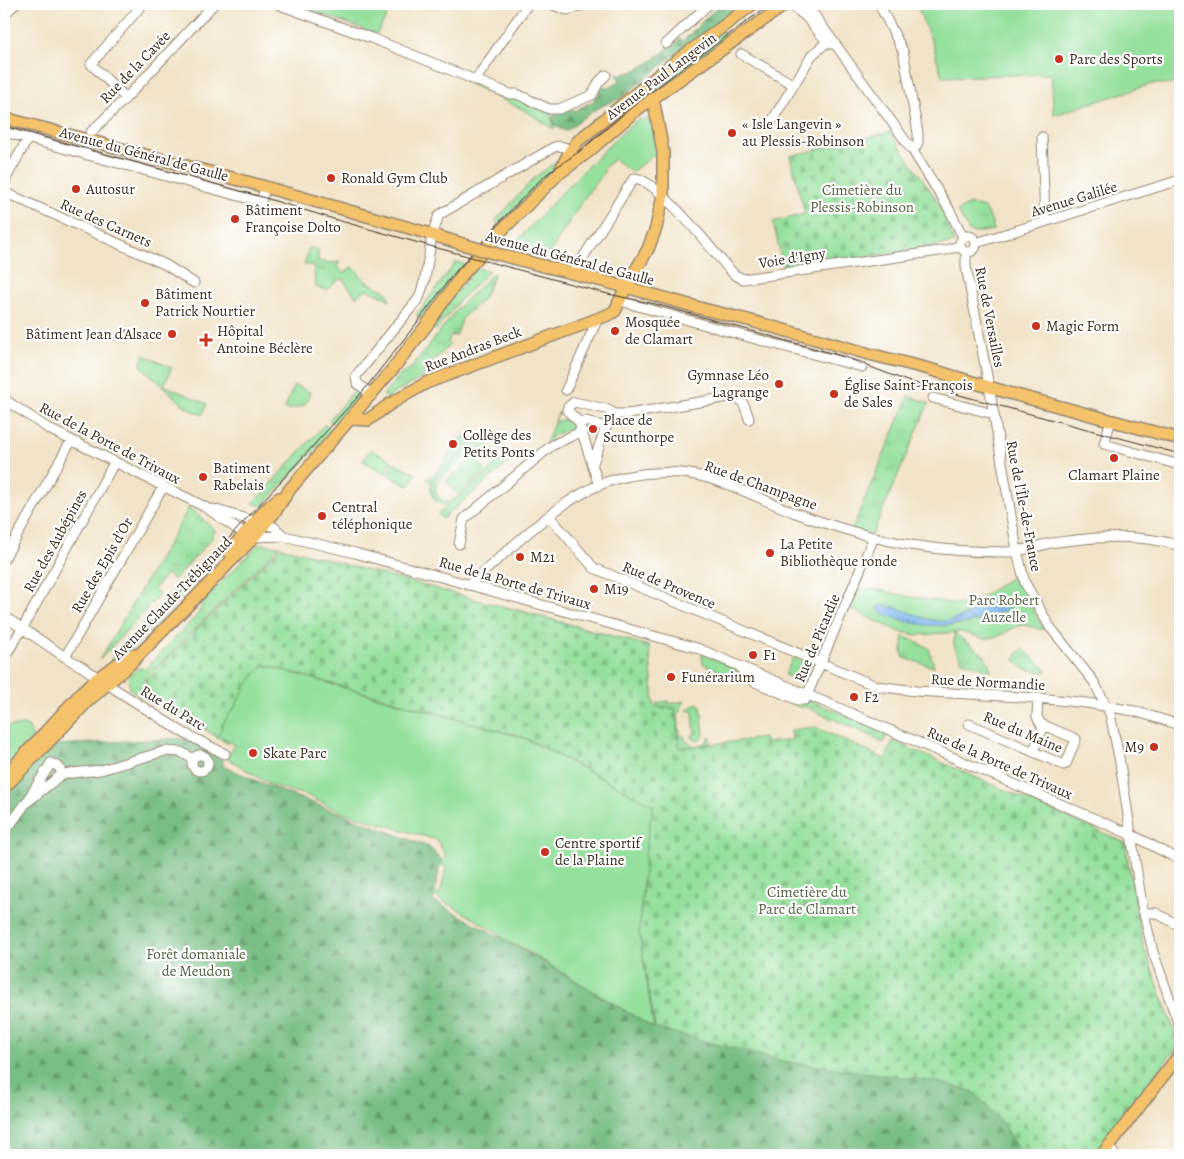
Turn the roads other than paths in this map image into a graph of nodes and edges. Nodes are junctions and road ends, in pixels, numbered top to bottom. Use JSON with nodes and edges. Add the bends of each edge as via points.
{"nodes":[{"id":1,"x":15,"y":4,"type":"edge"},
{"id":2,"x":143,"y":4,"type":"edge"},
{"id":3,"x":214,"y":4,"type":"edge"},
{"id":4,"x":277,"y":4,"type":"edge"},
{"id":5,"x":528,"y":4,"type":"edge"},
{"id":6,"x":550,"y":4,"type":"edge"},
{"id":7,"x":586,"y":4,"type":"edge"},
{"id":8,"x":709,"y":4,"type":"edge"},
{"id":9,"x":753,"y":4,"type":"edge"},
{"id":10,"x":786,"y":4,"type":"edge"},
{"id":11,"x":790,"y":4,"type":"edge"},
{"id":12,"x":806,"y":4,"type":"edge"},
{"id":13,"x":879,"y":4,"type":"edge"},
{"id":14,"x":5,"y":11,"type":"edge"},
{"id":15,"x":827,"y":42,"type":"junction"},
{"id":16,"x":666,"y":44,"type":"dead end"},
{"id":17,"x":741,"y":54,"type":"dead end"},
{"id":18,"x":850,"y":64,"type":"junction"},
{"id":19,"x":606,"y":75,"type":"dead end"},
{"id":20,"x":474,"y":79,"type":"junction"},
{"id":21,"x":794,"y":85,"type":"junction"},
{"id":22,"x":126,"y":98,"type":"junction"},
{"id":23,"x":654,"y":98,"type":"junction"},
{"id":24,"x":878,"y":102,"type":"junction"},
{"id":25,"x":644,"y":105,"type":"junction"},
{"id":26,"x":4,"y":118,"type":"edge"},
{"id":27,"x":658,"y":124,"type":"junction"},
{"id":28,"x":770,"y":124,"type":"dead end"},
{"id":29,"x":4,"y":132,"type":"edge"},
{"id":30,"x":1042,"y":137,"type":"dead end"},
{"id":31,"x":28,"y":138,"type":"junction"},
{"id":32,"x":90,"y":140,"type":"junction"},
{"id":33,"x":570,"y":151,"type":"junction"},
{"id":34,"x":913,"y":151,"type":"junction"},
{"id":35,"x":86,"y":155,"type":"junction"},
{"id":36,"x":577,"y":160,"type":"junction"},
{"id":37,"x":557,"y":175,"type":"junction"},
{"id":38,"x":1180,"y":180,"type":"edge"},
{"id":39,"x":4,"y":182,"type":"edge"},
{"id":40,"x":265,"y":188,"type":"junction"},
{"id":41,"x":4,"y":192,"type":"edge"},
{"id":42,"x":663,"y":195,"type":"junction"},
{"id":43,"x":1045,"y":222,"type":"junction"},
{"id":44,"x":432,"y":235,"type":"junction"},
{"id":45,"x":976,"y":243,"type":"junction"},
{"id":46,"x":963,"y":245,"type":"junction"},
{"id":47,"x":573,"y":274,"type":"junction"},
{"id":48,"x":194,"y":284,"type":"dead end"},
{"id":49,"x":626,"y":287,"type":"junction"},
{"id":50,"x":620,"y":301,"type":"junction"},
{"id":51,"x":598,"y":318,"type":"junction"},
{"id":52,"x":802,"y":336,"type":"junction"},
{"id":53,"x":798,"y":349,"type":"junction"},
{"id":54,"x":862,"y":366,"type":"dead end"},
{"id":55,"x":566,"y":390,"type":"dead end"},
{"id":56,"x":990,"y":390,"type":"junction"},
{"id":57,"x":372,"y":395,"type":"junction"},
{"id":58,"x":933,"y":398,"type":"dead end"},
{"id":59,"x":5,"y":404,"type":"edge"},
{"id":60,"x":615,"y":414,"type":"junction"},
{"id":61,"x":993,"y":414,"type":"junction"},
{"id":62,"x":351,"y":419,"type":"junction"},
{"id":63,"x":749,"y":419,"type":"dead end"},
{"id":64,"x":1110,"y":423,"type":"junction"},
{"id":65,"x":581,"y":427,"type":"junction"},
{"id":66,"x":606,"y":427,"type":"junction"},
{"id":67,"x":1180,"y":439,"type":"edge"},
{"id":68,"x":71,"y":441,"type":"junction"},
{"id":69,"x":1180,"y":445,"type":"edge"},
{"id":70,"x":114,"y":463,"type":"junction"},
{"id":71,"x":592,"y":463,"type":"junction"},
{"id":72,"x":1180,"y":465,"type":"edge"},
{"id":73,"x":599,"y":486,"type":"junction"},
{"id":74,"x":163,"y":487,"type":"junction"},
{"id":75,"x":205,"y":507,"type":"junction"},
{"id":76,"x":549,"y":516,"type":"junction"},
{"id":77,"x":260,"y":522,"type":"junction"},
{"id":78,"x":249,"y":535,"type":"junction"},
{"id":79,"x":284,"y":536,"type":"junction"},
{"id":80,"x":874,"y":537,"type":"junction"},
{"id":81,"x":459,"y":544,"type":"dead end"},
{"id":82,"x":1180,"y":546,"type":"edge"},
{"id":83,"x":1017,"y":551,"type":"junction"},
{"id":84,"x":4,"y":559,"type":"edge"},
{"id":85,"x":468,"y":585,"type":"junction"},
{"id":86,"x":4,"y":616,"type":"edge"},
{"id":87,"x":21,"y":628,"type":"junction"},
{"id":88,"x":798,"y":653,"type":"joint"},
{"id":89,"x":65,"y":657,"type":"junction"},
{"id":90,"x":4,"y":658,"type":"edge"},
{"id":91,"x":821,"y":663,"type":"junction"},
{"id":92,"x":102,"y":681,"type":"junction"},
{"id":93,"x":808,"y":694,"type":"junction"},
{"id":94,"x":1038,"y":698,"type":"junction"},
{"id":95,"x":1107,"y":706,"type":"junction"},
{"id":96,"x":969,"y":724,"type":"dead end"},
{"id":97,"x":1041,"y":724,"type":"junction"},
{"id":98,"x":1180,"y":725,"type":"edge"},
{"id":99,"x":1033,"y":752,"type":"junction"},
{"id":100,"x":225,"y":754,"type":"dead end"},
{"id":101,"x":193,"y":759,"type":"dead end"},
{"id":102,"x":62,"y":774,"type":"junction"},
{"id":103,"x":4,"y":777,"type":"edge"},
{"id":104,"x":4,"y":788,"type":"edge"},
{"id":105,"x":26,"y":803,"type":"junction"},
{"id":106,"x":4,"y":833,"type":"edge"},
{"id":107,"x":1132,"y":835,"type":"junction"},
{"id":108,"x":1180,"y":860,"type":"edge"},
{"id":109,"x":1144,"y":913,"type":"junction"},
{"id":110,"x":1180,"y":926,"type":"edge"},
{"id":111,"x":1180,"y":1028,"type":"edge"},
{"id":112,"x":1180,"y":1054,"type":"edge"},
{"id":113,"x":1108,"y":1153,"type":"edge"}],
"edges":[{"from":1,"to":14,"type":"street"},
{"from":2,"to":22,"type":"street","via":[[91,64]]},
{"from":3,"to":22,"type":"street","name":"Rue de la Cavée"},
{"from":4,"to":20,"type":"street"},
{"from":5,"to":20,"type":"street"},
{"from":6,"to":7,"type":"street","via":[[565,10]]},
{"from":8,"to":16,"type":"street"},
{"from":9,"to":33,"type":"main road","name":"Avenue Paul Langevin","via":[[654,79]]},
{"from":10,"to":23,"type":"main road","name":"Avenue Paul Langevin"},
{"from":11,"to":15,"type":"street"},
{"from":12,"to":18,"type":"street"},
{"from":13,"to":34,"type":"street","via":[[903,51],[918,133],[918,143]]},
{"from":15,"to":18,"type":"street"},
{"from":15,"to":21,"type":"street","via":[[812,55]]},
{"from":15,"to":24,"type":"street"},
{"from":17,"to":21,"type":"street"},
{"from":18,"to":24,"type":"street"},
{"from":19,"to":20,"type":"street","via":[[592,95],[559,109],[543,107]]},
{"from":21,"to":28,"type":"street"},
{"from":22,"to":32,"type":"street","name":"Rue de la Cavée","via":[[92,132]]},
{"from":23,"to":25,"type":"main road","name":"Avenue Paul Langevin"},
{"from":23,"to":27,"type":"main road"},
{"from":24,"to":34,"type":"street"},
{"from":25,"to":27,"type":"main road"},
{"from":25,"to":36,"type":"main road","name":"Avenue Paul Langevin"},
{"from":26,"to":32,"type":"main road","name":"Avenue du Général de Gaulle"},
{"from":27,"to":42,"type":"main road","via":[[663,152]]},
{"from":29,"to":31,"type":"street","name":"Avenue du Général de Gaulle"},
{"from":30,"to":43,"type":"street"},
{"from":31,"to":35,"type":"street","name":"Avenue du Général de Gaulle"},
{"from":31,"to":39,"type":"street"},
{"from":32,"to":35,"type":"street","name":"Rue de la Cavée"},
{"from":32,"to":40,"type":"main road","name":"Avenue du Général de Gaulle"},
{"from":33,"to":36,"type":"street"},
{"from":33,"to":37,"type":"main road","name":"Avenue Paul Langevin"},
{"from":33,"to":44,"type":"street","via":[[562,146],[554,147],[441,214]]},
{"from":34,"to":46,"type":"street","via":[[949,210]]},
{"from":35,"to":40,"type":"street","name":"Avenue du Général de Gaulle","via":[[261,202]]},
{"from":36,"to":37,"type":"main road","name":"Avenue Paul Langevin"},
{"from":37,"to":57,"type":"main road","name":"Avenue Paul Langevin","via":[[462,275]]},
{"from":38,"to":43,"type":"street","name":"Avenue Galilée"},
{"from":40,"to":44,"type":"main road","name":"Avenue du Général de Gaulle"},
{"from":41,"to":48,"type":"street","name":"Rue des Carnets","via":[[166,265]]},
{"from":42,"to":46,"type":"street","name":"Voie d'Igny","via":[[729,269],[743,279]]},
{"from":42,"to":47,"type":"street","via":[[639,178],[634,178]]},
{"from":42,"to":49,"type":"main road","via":[[648,249]]},
{"from":43,"to":45,"type":"street","name":"Avenue Galilée"},
{"from":44,"to":47,"type":"main road","name":"Avenue du Général de Gaulle","bridge":true},
{"from":44,"to":57,"type":"street","via":[[425,280],[418,298],[356,376],[357,383]]},
{"from":45,"to":46,"type":"street","via":[[973,250]]},
{"from":45,"to":46,"type":"street","via":[[971,236]]},
{"from":46,"to":56,"type":"street","name":"Rue de Versailles"},
{"from":47,"to":49,"type":"main road","name":"Avenue du Général de Gaulle"},
{"from":49,"to":50,"type":"main road"},
{"from":49,"to":52,"type":"main road","name":"Avenue du Général de Gaulle"},
{"from":50,"to":51,"type":"main road","name":"Rue Andras Beck","via":[[615,310]]},
{"from":50,"to":53,"type":"street","name":"Avenue du Général de Gaulle"},
{"from":51,"to":55,"type":"street"},
{"from":51,"to":62,"type":"main road","name":"Rue Andras Beck","via":[[426,383],[365,421]]},
{"from":52,"to":53,"type":"street"},
{"from":52,"to":56,"type":"main road","name":"Avenue du Général de Gaulle","via":[[893,359]]},
{"from":53,"to":54,"type":"street","name":"Avenue du Général de Gaulle"},
{"from":56,"to":61,"type":"street","name":"Rue de l'Île-de-France"},
{"from":56,"to":64,"type":"main road","name":"Avenue du Général de Gaulle"},
{"from":57,"to":62,"type":"main road","name":"Avenue Paul Langevin"},
{"from":58,"to":61,"type":"street"},
{"from":59,"to":68,"type":"street","name":"Rue de la Porte de Trivaux"},
{"from":60,"to":63,"type":"street","via":[[735,396],[744,404]]},
{"from":60,"to":65,"type":"street","via":[[574,402],[567,410]]},
{"from":60,"to":66,"type":"street"},
{"from":61,"to":83,"type":"street","name":"Rue de l'Île-de-France"},
{"from":62,"to":77,"type":"main road","via":[[290,488],[265,510]]},
{"from":64,"to":67,"type":"main road","name":"Avenue du Général de Gaulle"},
{"from":64,"to":69,"type":"main road","name":"Avenue du Général de Gaulle"},
{"from":64,"to":72,"type":"street","via":[[1104,444]]},
{"from":65,"to":66,"type":"street","via":[[586,421]]},
{"from":65,"to":71,"type":"street"},
{"from":65,"to":81,"type":"street","via":[[552,446],[464,519]]},
{"from":66,"to":71,"type":"street"},
{"from":68,"to":70,"type":"street","name":"Rue de la Porte de Trivaux"},
{"from":68,"to":84,"type":"street"},
{"from":70,"to":74,"type":"street","name":"Rue de la Porte de Trivaux"},
{"from":70,"to":87,"type":"street","name":"Rue des Aubépines"},
{"from":71,"to":73,"type":"street"},
{"from":73,"to":76,"type":"street","name":"Rue de Champagne","via":[[563,504]]},
{"from":73,"to":80,"type":"street","name":"Rue de Champagne","via":[[624,477],[664,473],[702,476],[794,512]]},
{"from":74,"to":75,"type":"street","name":"Rue de la Porte de Trivaux"},
{"from":74,"to":89,"type":"street","name":"Rue des Epis d'Or"},
{"from":75,"to":77,"type":"street","name":"Rue de la Porte de Trivaux"},
{"from":75,"to":78,"type":"street","name":"Rue de la Porte de Trivaux"},
{"from":76,"to":85,"type":"street","name":"Rue de Champagne"},
{"from":76,"to":88,"type":"street","name":"Rue de Provence","via":[[594,568]]},
{"from":77,"to":78,"type":"main road","name":"Avenue Claude Trébignaud"},
{"from":77,"to":79,"type":"street","name":"Rue de la Porte de Trivaux","via":[[278,529]]},
{"from":78,"to":79,"type":"street","name":"Rue de la Porte de Trivaux"},
{"from":78,"to":92,"type":"main road","name":"Avenue Claude Trébignaud"},
{"from":79,"to":85,"type":"street","name":"Rue de la Porte de Trivaux"},
{"from":80,"to":83,"type":"street","name":"Rue de Champagne","via":[[948,550]]},
{"from":80,"to":91,"type":"street","name":"Rue de Picardie"},
{"from":82,"to":83,"type":"street","name":"Rue de Champagne","via":[[1114,537]]},
{"from":83,"to":95,"type":"street","name":"Rue de l'Île-de-France","via":[[1025,583],[1042,615],[1094,682]]},
{"from":85,"to":93,"type":"street","name":"Rue de la Porte de Trivaux","via":[[693,647]]},
{"from":86,"to":87,"type":"street","name":"Rue du Parc"},
{"from":87,"to":89,"type":"street","name":"Rue du Parc"},
{"from":87,"to":90,"type":"street","name":"Rue des Aubépines"},
{"from":88,"to":91,"type":"street","name":"Rue de Normandie"},
{"from":89,"to":92,"type":"street","name":"Rue du Parc"},
{"from":91,"to":93,"type":"street","name":"Rue de Picardie"},
{"from":91,"to":94,"type":"street","name":"Rue de Normandie","via":[[876,686]]},
{"from":92,"to":100,"type":"street","name":"Rue du Parc","via":[[184,733]]},
{"from":92,"to":103,"type":"main road","via":[[84,690]]},
{"from":92,"to":104,"type":"main road","via":[[87,702]]},
{"from":93,"to":107,"type":"street","name":"Rue de la Porte de Trivaux"},
{"from":94,"to":95,"type":"street","name":"Rue de Normandie"},
{"from":94,"to":97,"type":"street","via":[[1037,717]]},
{"from":95,"to":98,"type":"street","name":"Rue de Normandie"},
{"from":95,"to":107,"type":"street","name":"Rue de l'Île-de-France"},
{"from":96,"to":99,"type":"street","name":"Rue du Maine"},
{"from":97,"to":99,"type":"street","via":[[1043,728]]},
{"from":97,"to":99,"type":"street","name":"Rue du Maine","via":[[1076,739],[1064,765]]},
{"from":101,"to":102,"type":"street","via":[[181,752],[165,750],[101,770]]},
{"from":102,"to":105,"type":"street"},
{"from":102,"to":105,"type":"street","via":[[59,766],[51,763]]},
{"from":105,"to":106,"type":"street"},
{"from":107,"to":108,"type":"street","name":"Rue de la Porte de Trivaux"},
{"from":107,"to":109,"type":"street","name":"Rue de l'Île-de-France"},
{"from":109,"to":110,"type":"street","via":[[1156,913]]},
{"from":109,"to":111,"type":"street","name":"Rue de l'Île-de-France","via":[[1153,952]]},
{"from":112,"to":113,"type":"main road"}]}
